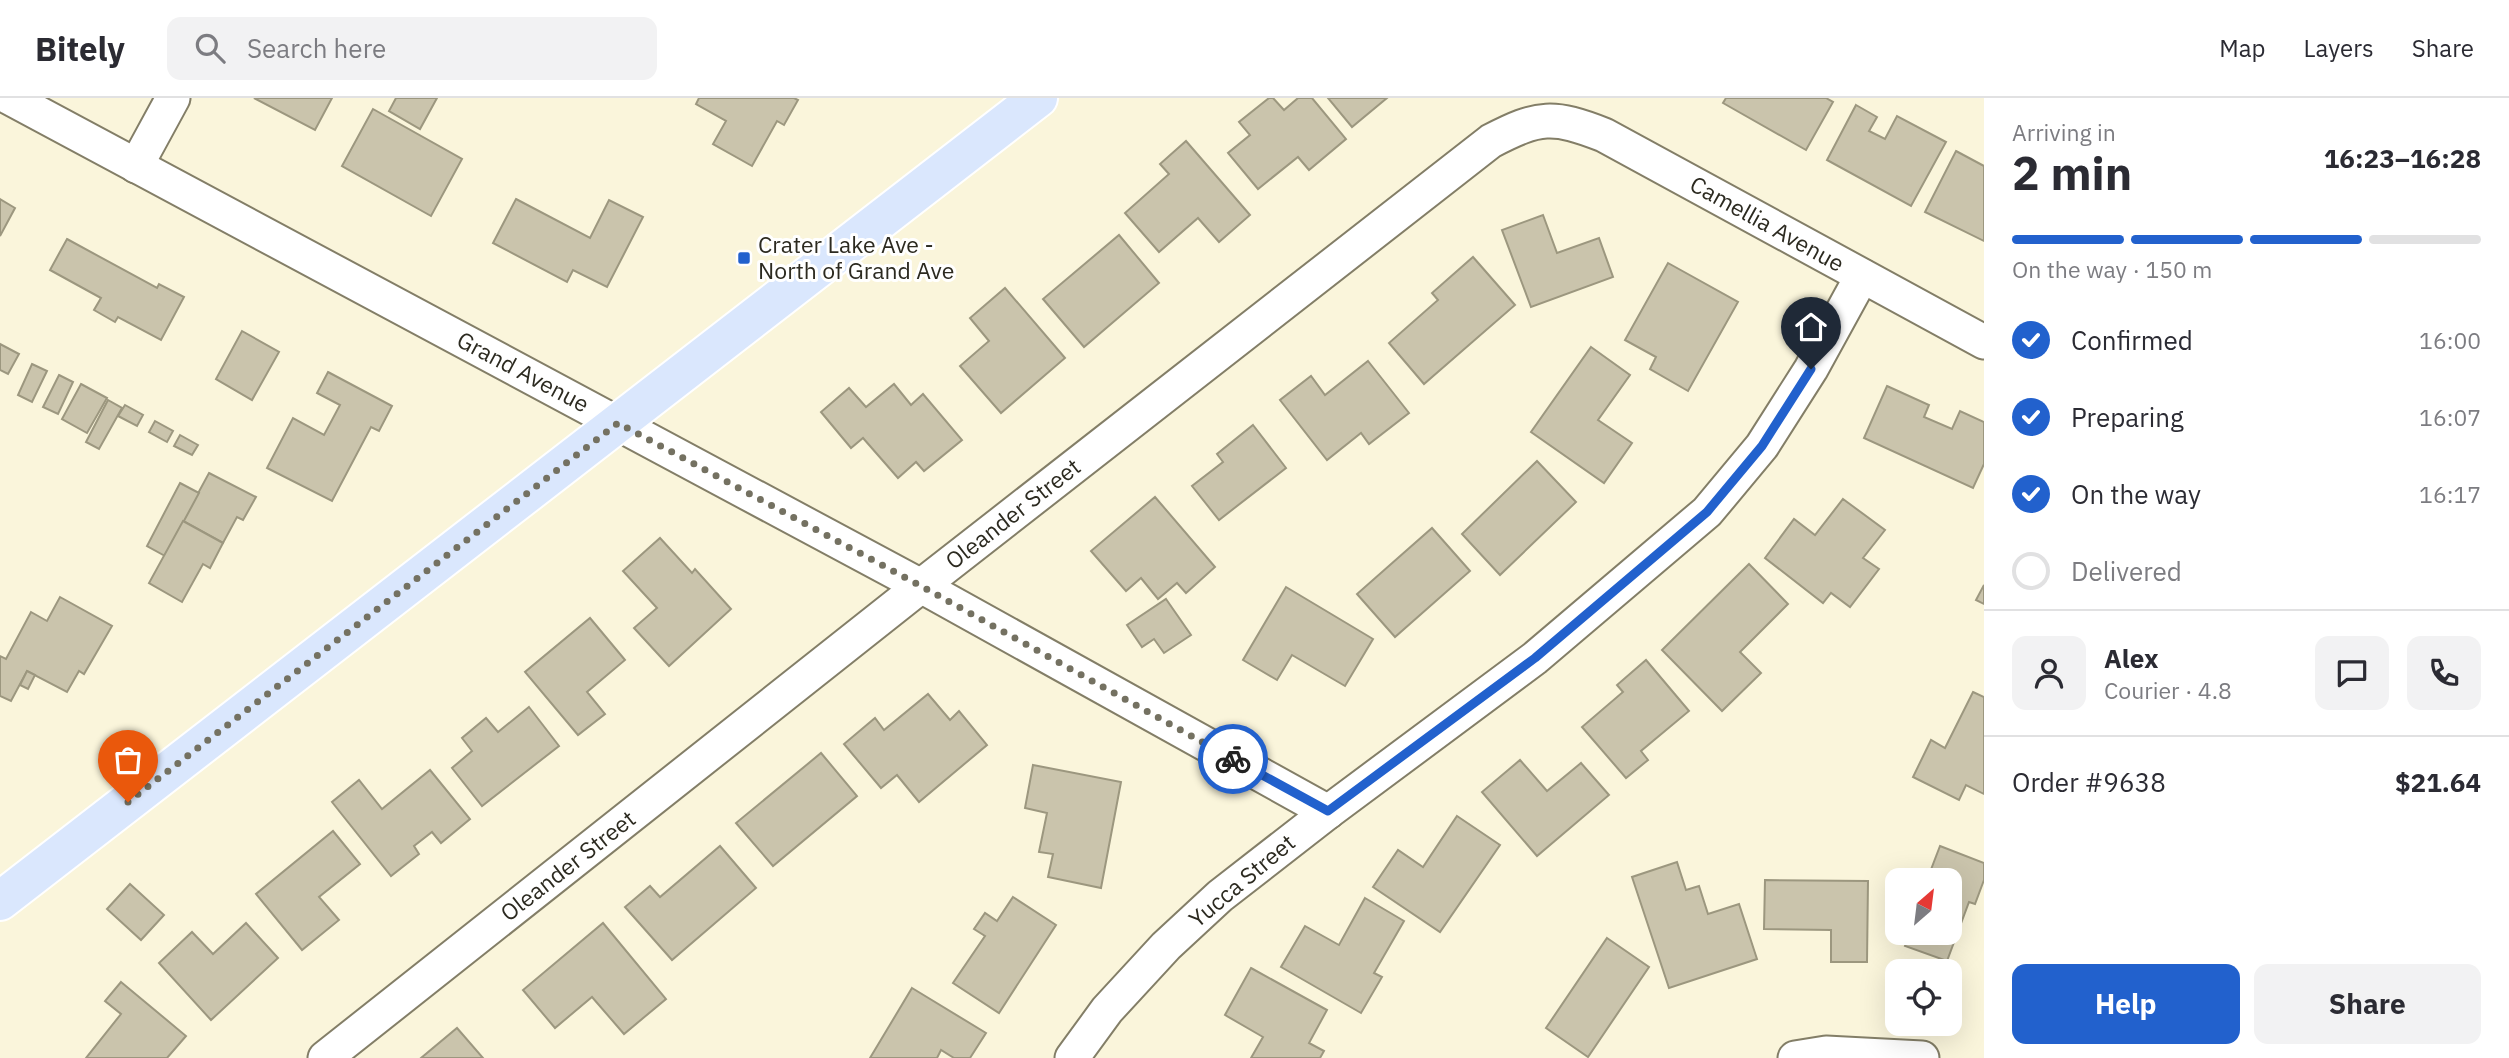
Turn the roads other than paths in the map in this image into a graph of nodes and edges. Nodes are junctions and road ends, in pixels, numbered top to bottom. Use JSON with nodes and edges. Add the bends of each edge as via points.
{"nodes":[{"id":1,"x":10,"y":98,"type":"edge"},
{"id":2,"x":173,"y":98,"type":"edge"},
{"id":3,"x":1038,"y":98,"type":"edge"},
{"id":4,"x":1546,"y":119,"type":"joint"},
{"id":5,"x":136,"y":166,"type":"junction"},
{"id":6,"x":1862,"y":276,"type":"junction"},
{"id":7,"x":1984,"y":342,"type":"edge"},
{"id":8,"x":618,"y":423,"type":"junction"},
{"id":9,"x":921,"y":586,"type":"junction"},
{"id":10,"x":1328,"y":811,"type":"junction"},
{"id":11,"x":0,"y":901,"type":"edge"},
{"id":12,"x":325,"y":1058,"type":"edge"},
{"id":13,"x":1072,"y":1058,"type":"edge"},
{"id":14,"x":1795,"y":1058,"type":"edge"},
{"id":15,"x":1922,"y":1058,"type":"edge"}],
"edges":[{"from":1,"to":5,"type":"street","name":"Grand Avenue"},
{"from":2,"to":5,"type":"street"},
{"from":3,"to":8,"type":"main road"},
{"from":4,"to":6,"type":"street","name":"Camellia Avenue","via":[[1574,123],[1604,135]]},
{"from":4,"to":9,"type":"street","name":"Oleander Street","via":[[1521,125],[1491,141]]},
{"from":5,"to":8,"type":"street","name":"Grand Avenue"},
{"from":6,"to":7,"type":"street","name":"Camellia Avenue"},
{"from":6,"to":10,"type":"street","name":"Yucca Street","via":[[1762,446],[1707,512],[1535,658]]},
{"from":8,"to":9,"type":"street","name":"Grand Avenue"},
{"from":8,"to":11,"type":"main road"},
{"from":9,"to":10,"type":"street","name":"Grand Avenue"},
{"from":9,"to":12,"type":"street","name":"Oleander Street"},
{"from":10,"to":13,"type":"street","name":"Yucca Street","via":[[1220,896],[1166,946],[1107,1010]]},
{"from":14,"to":15,"type":"street","via":[[1826,1053]]}]}
